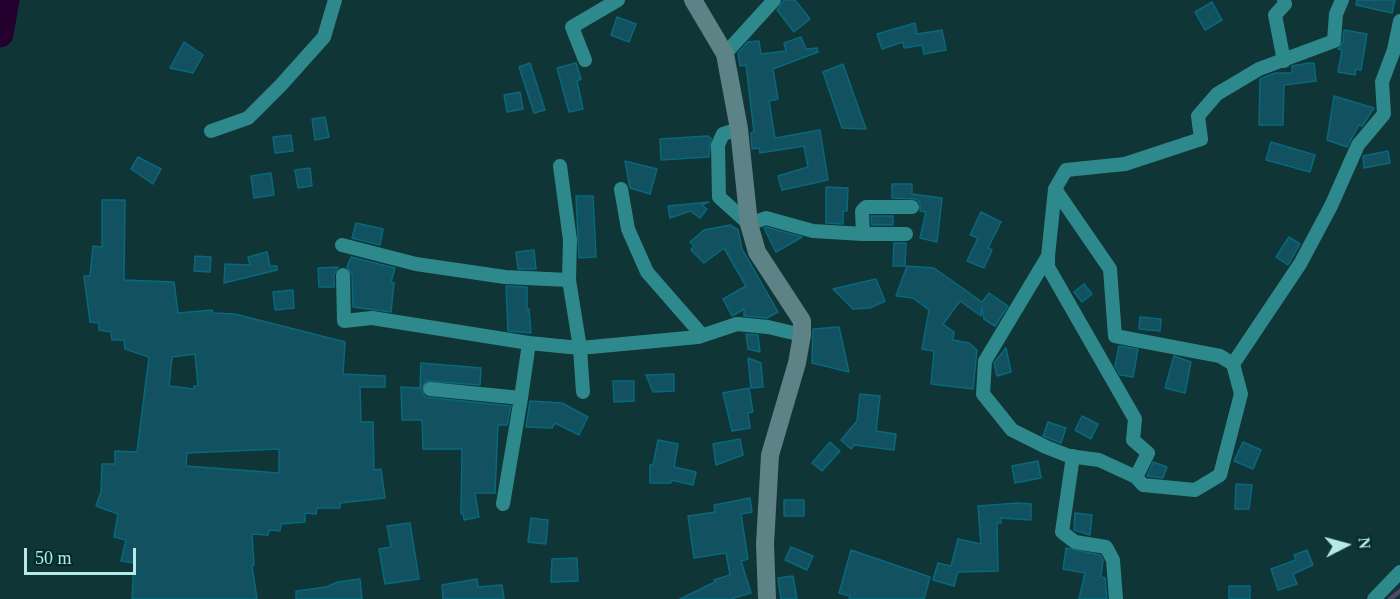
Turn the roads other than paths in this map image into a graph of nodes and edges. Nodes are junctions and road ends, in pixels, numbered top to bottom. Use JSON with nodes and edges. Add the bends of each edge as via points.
{"nodes":[{"id":1,"x":335,"y":0,"type":"edge"},
{"id":2,"x":618,"y":0,"type":"edge"},
{"id":3,"x":693,"y":0,"type":"edge"},
{"id":4,"x":774,"y":0,"type":"edge"},
{"id":5,"x":1284,"y":0,"type":"edge"},
{"id":6,"x":1342,"y":0,"type":"edge"},
{"id":7,"x":1400,"y":21,"type":"edge"},
{"id":8,"x":725,"y":54,"type":"junction"},
{"id":9,"x":585,"y":60,"type":"dead end"},
{"id":10,"x":1284,"y":61,"type":"junction"},
{"id":11,"x":739,"y":129,"type":"junction"},
{"id":12,"x":211,"y":131,"type":"dead end"},
{"id":13,"x":560,"y":166,"type":"dead end"},
{"id":14,"x":621,"y":189,"type":"dead end"},
{"id":15,"x":1054,"y":189,"type":"junction"},
{"id":16,"x":912,"y":207,"type":"dead end"},
{"id":17,"x":749,"y":224,"type":"junction"},
{"id":18,"x":863,"y":234,"type":"junction"},
{"id":19,"x":906,"y":234,"type":"dead end"},
{"id":20,"x":342,"y":245,"type":"dead end"},
{"id":21,"x":1047,"y":256,"type":"junction"},
{"id":22,"x":343,"y":275,"type":"dead end"},
{"id":23,"x":569,"y":280,"type":"junction"},
{"id":24,"x":702,"y":335,"type":"junction"},
{"id":25,"x":802,"y":335,"type":"junction"},
{"id":26,"x":529,"y":344,"type":"junction"},
{"id":27,"x":580,"y":348,"type":"junction"},
{"id":28,"x":1233,"y":364,"type":"junction"},
{"id":29,"x":430,"y":389,"type":"dead end"},
{"id":30,"x":583,"y":392,"type":"dead end"},
{"id":31,"x":521,"y":398,"type":"junction"},
{"id":32,"x":1073,"y":456,"type":"junction"},
{"id":33,"x":1136,"y":477,"type":"junction"},
{"id":34,"x":503,"y":504,"type":"dead end"},
{"id":35,"x":1400,"y":572,"type":"edge"},
{"id":36,"x":767,"y":599,"type":"edge"},
{"id":37,"x":1116,"y":599,"type":"edge"},
{"id":38,"x":1374,"y":599,"type":"edge"}],
"edges":[{"from":1,"to":12,"type":"street","via":[[324,37],[281,85],[248,118]]},
{"from":2,"to":9,"type":"street","via":[[572,27]]},
{"from":3,"to":8,"type":"street"},
{"from":4,"to":8,"type":"street"},
{"from":5,"to":10,"type":"street","via":[[1275,15]]},
{"from":6,"to":10,"type":"street","via":[[1336,14],[1334,41]]},
{"from":7,"to":28,"type":"street","via":[[1382,82],[1384,114],[1358,145],[1300,264]]},
{"from":8,"to":11,"type":"street"},
{"from":10,"to":15,"type":"street","via":[[1259,69],[1217,94],[1198,116],[1202,139],[1125,164],[1066,170]]},
{"from":11,"to":17,"type":"street"},
{"from":11,"to":17,"type":"street","via":[[723,134],[718,145],[719,196]]},
{"from":13,"to":23,"type":"street","via":[[570,240]]},
{"from":14,"to":24,"type":"street","via":[[628,229],[647,272]]},
{"from":15,"to":21,"type":"street"},
{"from":15,"to":28,"type":"street","via":[[1110,269],[1114,336],[1220,356]]},
{"from":16,"to":18,"type":"street","via":[[866,207],[862,211]]},
{"from":17,"to":18,"type":"street","via":[[766,218],[813,231]]},
{"from":17,"to":25,"type":"street","via":[[757,252],[802,321]]},
{"from":18,"to":19,"type":"street"},
{"from":20,"to":23,"type":"street","via":[[416,264],[505,278]]},
{"from":21,"to":32,"type":"street","via":[[985,361],[983,394],[1012,430]]},
{"from":21,"to":33,"type":"street","via":[[1048,267],[1135,419],[1133,440],[1148,453]]},
{"from":22,"to":26,"type":"street","via":[[345,321],[382,319]]},
{"from":23,"to":27,"type":"street"},
{"from":24,"to":25,"type":"street","via":[[737,324]]},
{"from":24,"to":27,"type":"street"},
{"from":25,"to":36,"type":"street","via":[[770,455],[765,544]]},
{"from":26,"to":27,"type":"street"},
{"from":26,"to":31,"type":"street"},
{"from":27,"to":30,"type":"street"},
{"from":28,"to":33,"type":"street","via":[[1240,394],[1220,475],[1195,490],[1143,485]]},
{"from":29,"to":31,"type":"street"},
{"from":31,"to":34,"type":"street"},
{"from":32,"to":33,"type":"street","via":[[1099,459]]},
{"from":32,"to":37,"type":"street","via":[[1062,532],[1075,542],[1107,547],[1113,560]]},
{"from":35,"to":38,"type":"street"}]}
